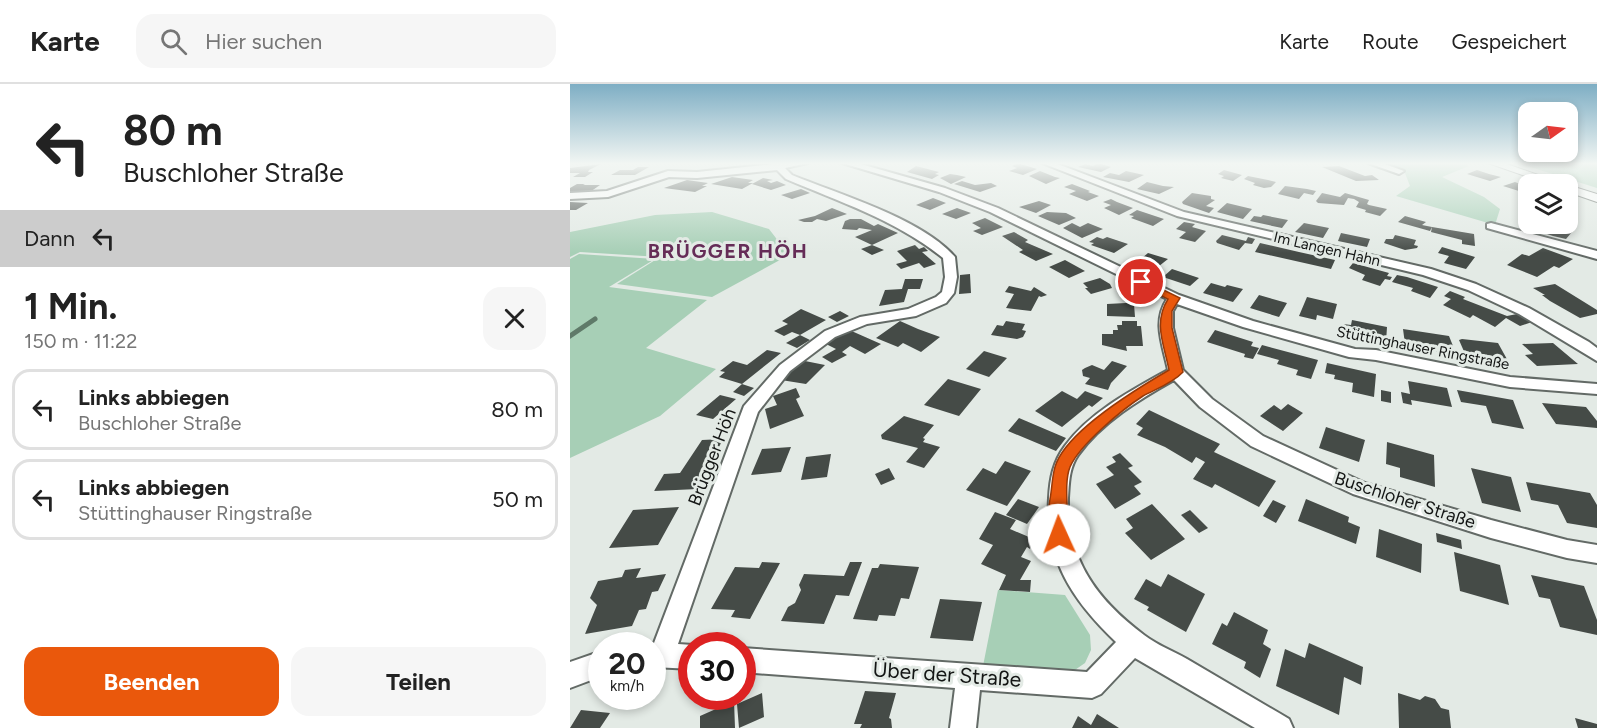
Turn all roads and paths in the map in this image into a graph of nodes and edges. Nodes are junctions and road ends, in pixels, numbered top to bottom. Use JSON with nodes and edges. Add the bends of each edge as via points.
{"nodes":[{"id":1,"x":611,"y":193,"type":"edge"},
{"id":2,"x":829,"y":193,"type":"edge"},
{"id":3,"x":950,"y":193,"type":"edge"},
{"id":4,"x":1126,"y":193,"type":"edge"},
{"id":5,"x":1583,"y":193,"type":"edge"},
{"id":6,"x":570,"y":196,"type":"edge"},
{"id":7,"x":1597,"y":198,"type":"edge"},
{"id":8,"x":1491,"y":226,"type":"dead end"},
{"id":9,"x":1597,"y":255,"type":"edge"},
{"id":10,"x":1174,"y":298,"type":"junction"},
{"id":11,"x":1597,"y":356,"type":"edge"},
{"id":12,"x":1176,"y":372,"type":"junction"},
{"id":13,"x":1597,"y":389,"type":"edge"},
{"id":14,"x":1597,"y":555,"type":"edge"},
{"id":15,"x":666,"y":632,"type":"edge"},
{"id":16,"x":1133,"y":642,"type":"junction"},
{"id":17,"x":756,"y":661,"type":"edge"},
{"id":18,"x":588,"y":668,"type":"edge"},
{"id":19,"x":570,"y":675,"type":"edge"},
{"id":20,"x":969,"y":676,"type":"junction"},
{"id":21,"x":963,"y":728,"type":"edge"},
{"id":22,"x":1280,"y":728,"type":"edge"}],
"edges":[{"from":1,"to":6,"type":"street"},
{"from":2,"to":15,"type":"street","name":"Brügger Höh","via":[[884,215],[934,243],[949,257],[948,293],[927,308],[865,320],[830,334],[785,368],[750,410]]},
{"from":3,"to":10,"type":"street","name":"Stüttinghauser Ringstraße","via":[[994,210]]},
{"from":4,"to":11,"type":"street","name":"Im Langen Hahn","via":[[1181,214],[1427,272],[1472,287],[1524,311]]},
{"from":5,"to":7,"type":"street"},
{"from":8,"to":9,"type":"street"},
{"from":10,"to":12,"type":"street","via":[[1166,311],[1166,328]]},
{"from":10,"to":13,"type":"street","name":"Stüttinghauser Ringstraße","via":[[1354,354],[1510,382]]},
{"from":12,"to":14,"type":"street","name":"Buschloher Straße","via":[[1206,402],[1257,441],[1360,489],[1502,532]]},
{"from":12,"to":16,"type":"street","via":[[1116,409],[1082,438],[1062,466],[1059,535],[1070,572],[1090,601]]},
{"from":16,"to":20,"type":"street","name":"Über der Straße","via":[[1092,685]]},
{"from":16,"to":22,"type":"street"},
{"from":17,"to":20,"type":"street","name":"Über der Straße"},
{"from":18,"to":19,"type":"street"},
{"from":20,"to":21,"type":"street"}]}
